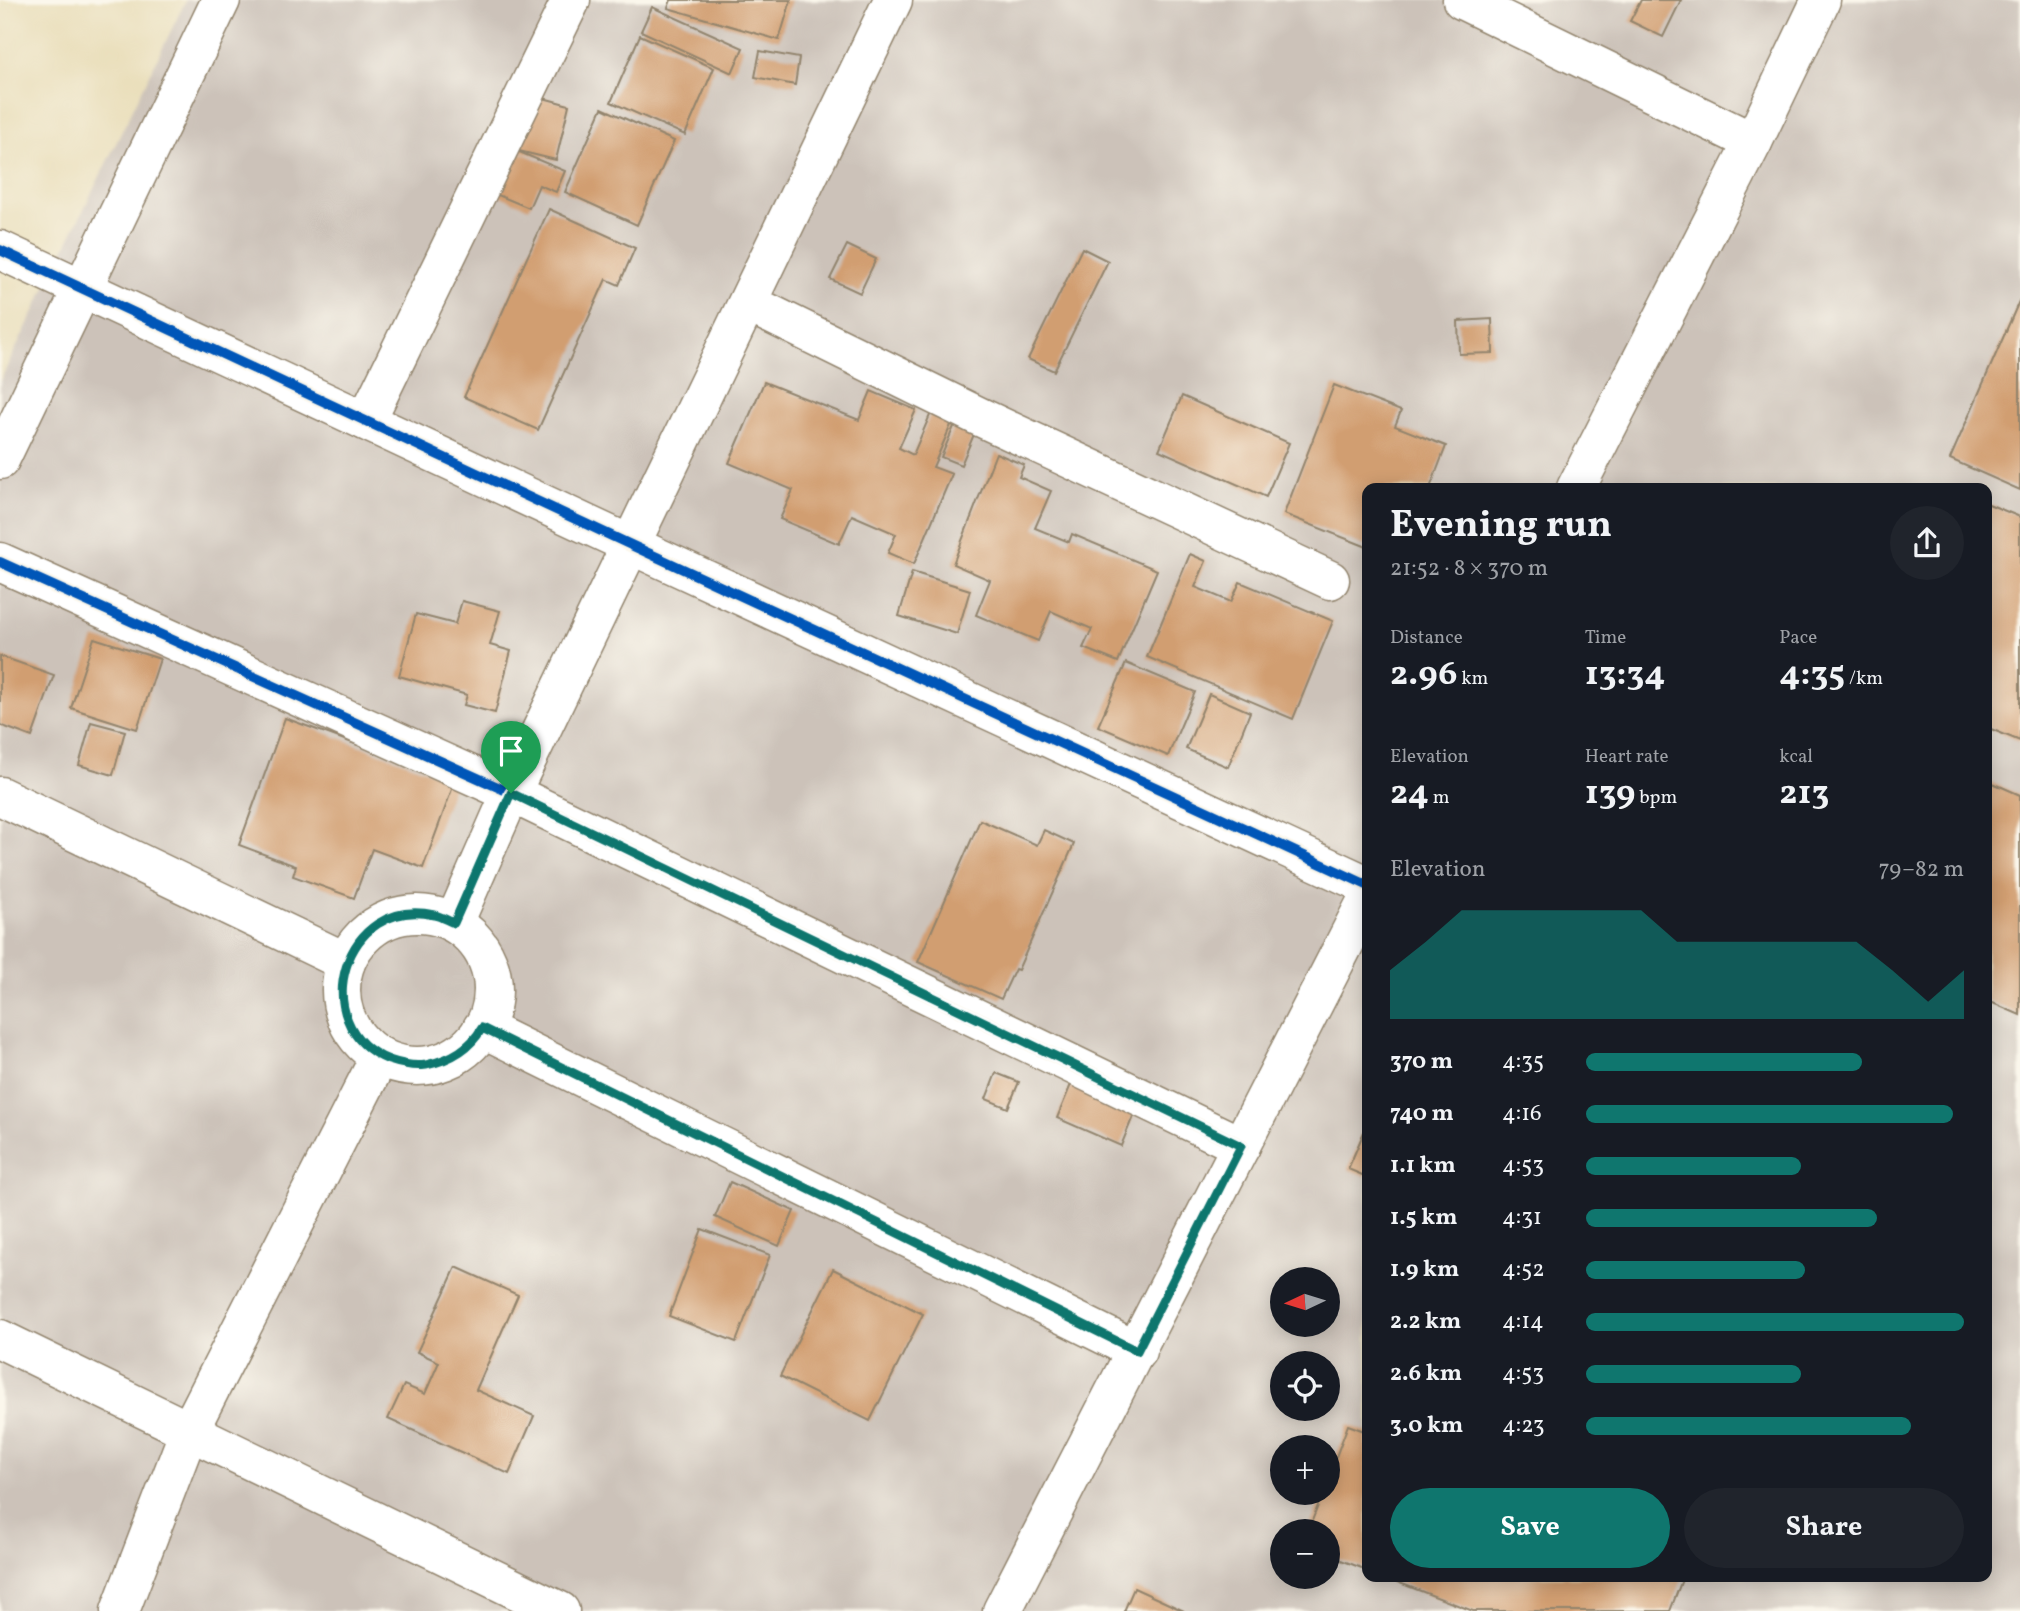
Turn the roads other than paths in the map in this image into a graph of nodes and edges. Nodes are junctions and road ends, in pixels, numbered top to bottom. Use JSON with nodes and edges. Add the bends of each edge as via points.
{"nodes":[{"id":1,"x":221,"y":0,"type":"edge"},
{"id":2,"x":571,"y":0,"type":"edge"},
{"id":3,"x":894,"y":0,"type":"edge"},
{"id":4,"x":1462,"y":0,"type":"edge"},
{"id":5,"x":1821,"y":0,"type":"edge"},
{"id":6,"x":1753,"y":142,"type":"junction"},
{"id":7,"x":0,"y":250,"type":"edge"},
{"id":8,"x":82,"y":288,"type":"junction"},
{"id":9,"x":748,"y":303,"type":"junction"},
{"id":10,"x":366,"y":421,"type":"junction"},
{"id":11,"x":0,"y":460,"type":"edge"},
{"id":12,"x":1579,"y":483,"type":"edge"},
{"id":13,"x":631,"y":545,"type":"junction"},
{"id":14,"x":0,"y":562,"type":"edge"},
{"id":15,"x":1330,"y":580,"type":"dead end"},
{"id":16,"x":511,"y":793,"type":"junction"},
{"id":17,"x":0,"y":796,"type":"edge"},
{"id":18,"x":1362,"y":883,"type":"edge"},
{"id":19,"x":1362,"y":910,"type":"edge"},
{"id":20,"x":454,"y":923,"type":"junction"},
{"id":21,"x":346,"y":962,"type":"junction"},
{"id":22,"x":482,"y":1028,"type":"junction"},
{"id":23,"x":380,"y":1056,"type":"junction"},
{"id":24,"x":1241,"y":1146,"type":"junction"},
{"id":25,"x":0,"y":1339,"type":"edge"},
{"id":26,"x":1137,"y":1351,"type":"junction"},
{"id":27,"x":189,"y":1431,"type":"junction"},
{"id":28,"x":120,"y":1611,"type":"edge"},
{"id":29,"x":560,"y":1611,"type":"edge"},
{"id":30,"x":1002,"y":1611,"type":"edge"}],
"edges":[{"from":1,"to":8,"type":"street"},
{"from":2,"to":10,"type":"street"},
{"from":3,"to":9,"type":"street"},
{"from":4,"to":6,"type":"street"},
{"from":5,"to":6,"type":"street"},
{"from":6,"to":12,"type":"street"},
{"from":7,"to":8,"type":"street"},
{"from":8,"to":10,"type":"street"},
{"from":8,"to":11,"type":"street"},
{"from":9,"to":13,"type":"street"},
{"from":9,"to":15,"type":"street"},
{"from":10,"to":13,"type":"street"},
{"from":13,"to":16,"type":"street"},
{"from":13,"to":18,"type":"street"},
{"from":14,"to":16,"type":"street"},
{"from":16,"to":20,"type":"street"},
{"from":16,"to":24,"type":"street"},
{"from":17,"to":21,"type":"street"},
{"from":19,"to":24,"type":"street"},
{"from":20,"to":21,"type":"street","via":[[413,913],[392,918],[372,928]]},
{"from":20,"to":22,"type":"street","via":[[478,945],[491,974],[493,996]]},
{"from":21,"to":23,"type":"street","via":[[343,1005],[350,1025]]},
{"from":22,"to":23,"type":"street","via":[[462,1051],[443,1061],[421,1066]]},
{"from":22,"to":26,"type":"street"},
{"from":23,"to":27,"type":"street"},
{"from":24,"to":26,"type":"street"},
{"from":25,"to":27,"type":"street"},
{"from":26,"to":30,"type":"street"},
{"from":27,"to":28,"type":"street"},
{"from":27,"to":29,"type":"street"}]}
